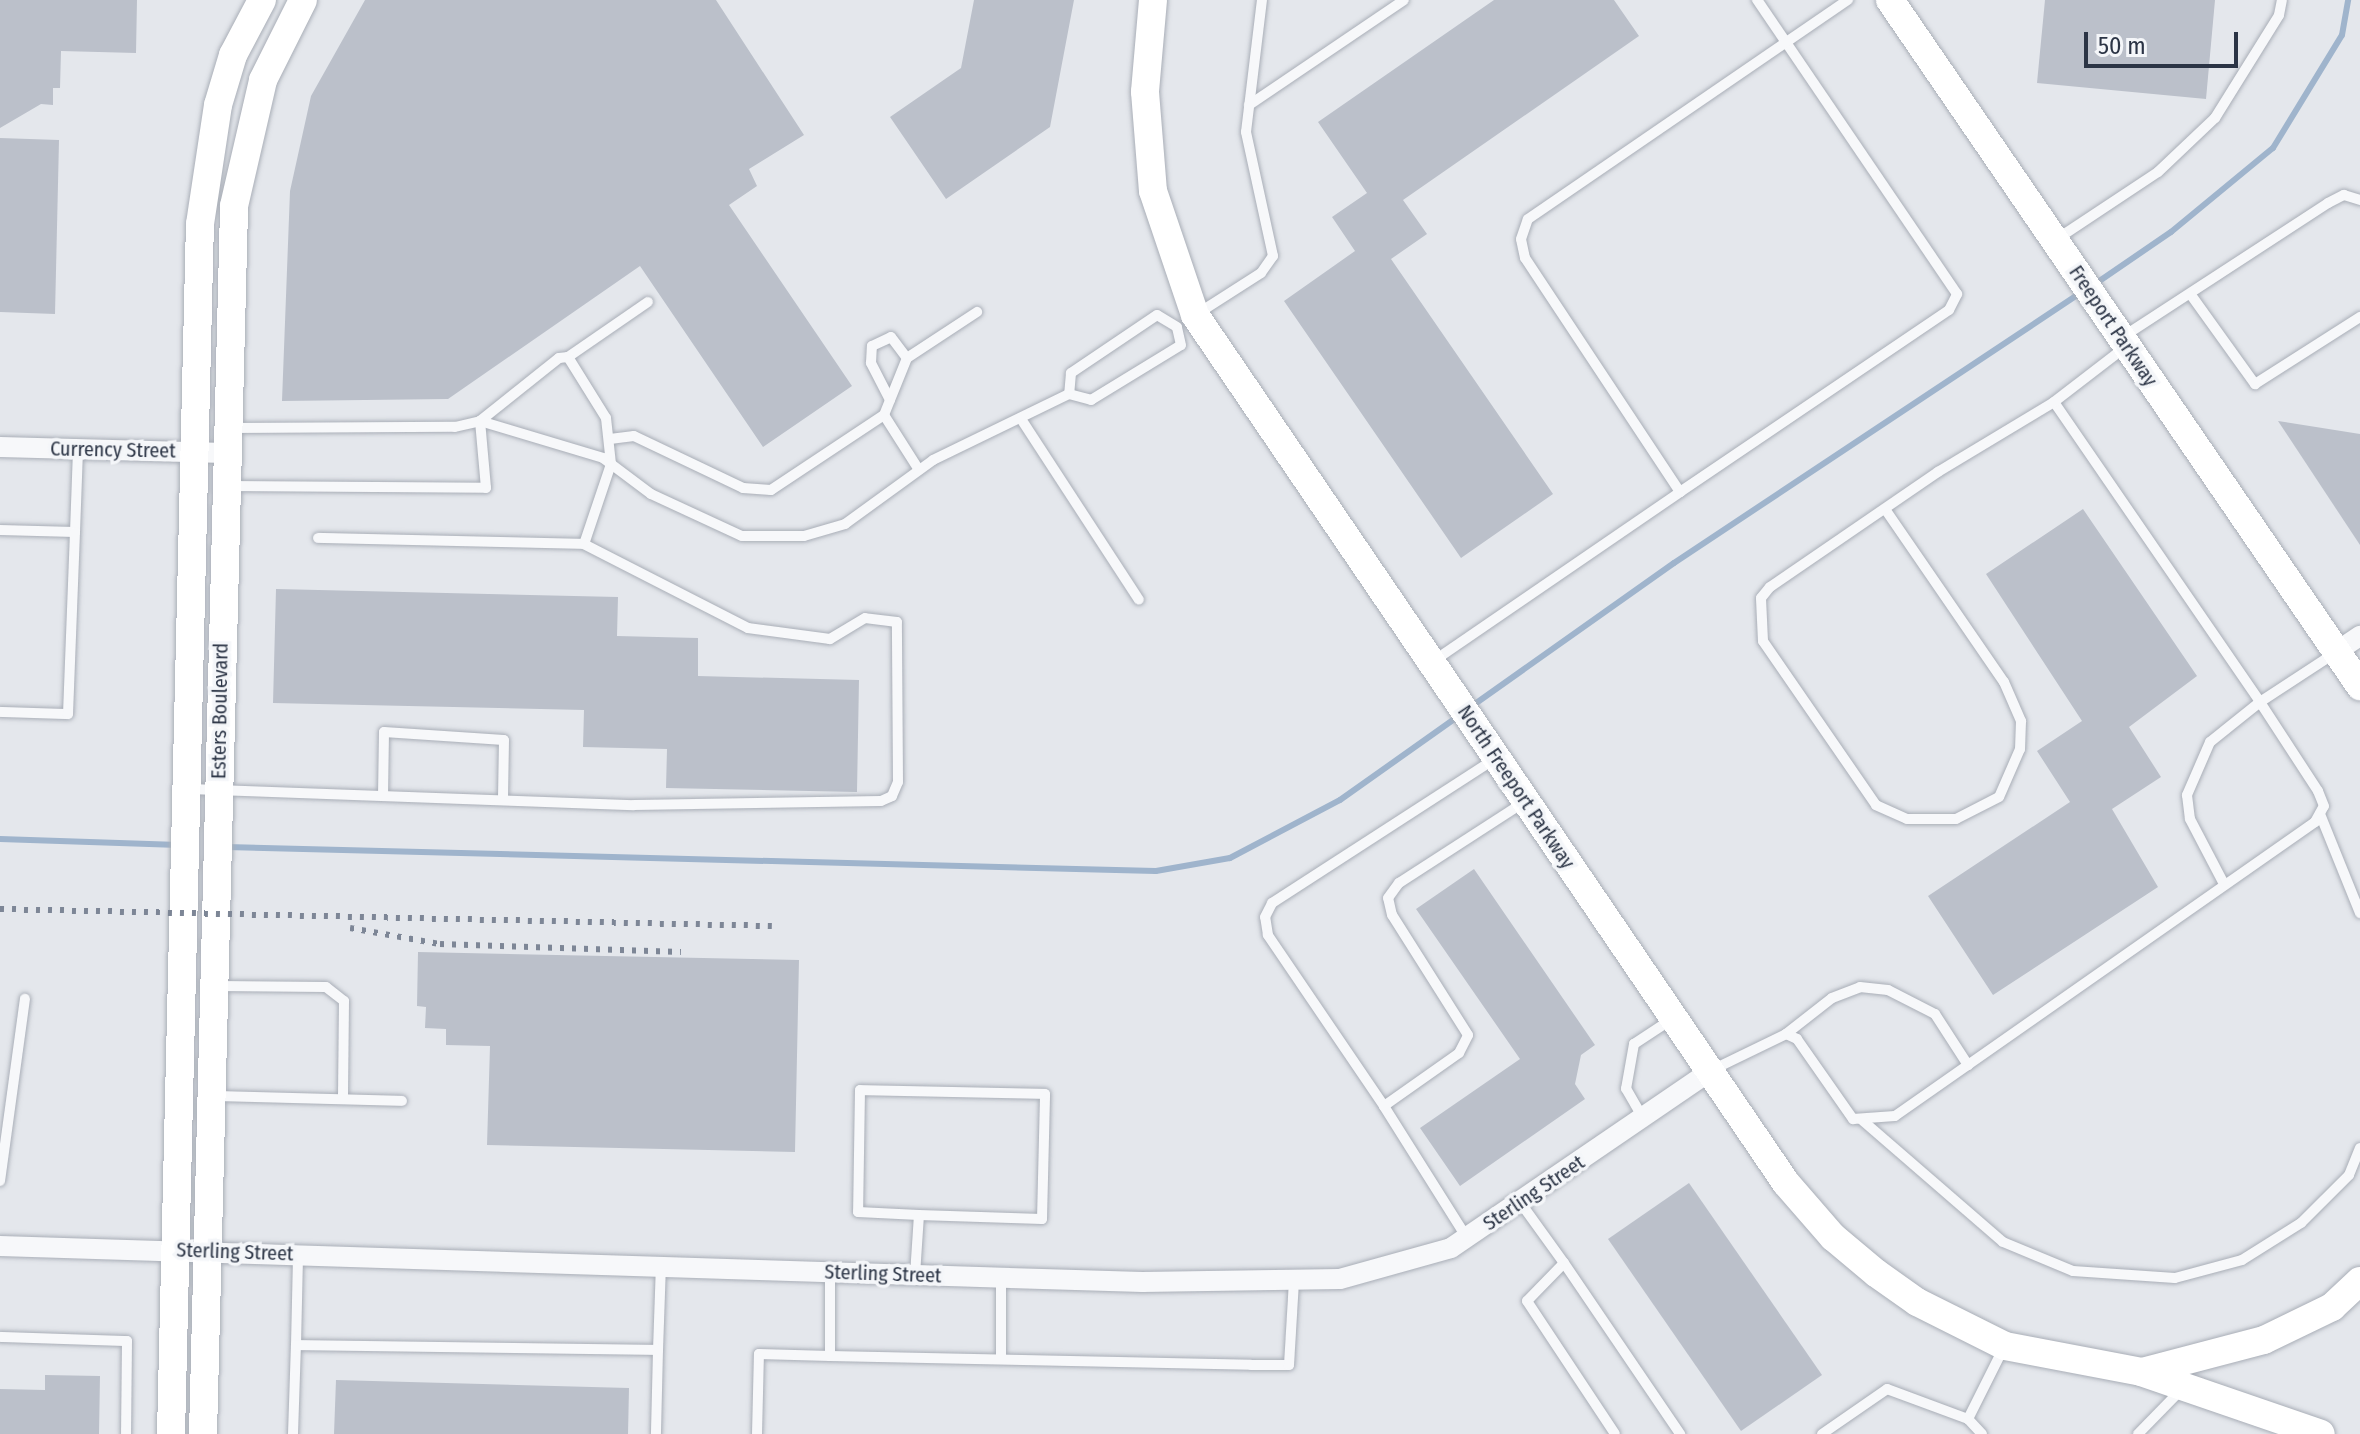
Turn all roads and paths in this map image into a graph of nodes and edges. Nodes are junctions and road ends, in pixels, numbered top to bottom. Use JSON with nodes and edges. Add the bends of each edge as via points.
{"nodes":[{"id":1,"x":262,"y":0,"type":"edge"},
{"id":2,"x":303,"y":0,"type":"edge"},
{"id":3,"x":1153,"y":0,"type":"edge"},
{"id":4,"x":1262,"y":0,"type":"edge"},
{"id":5,"x":1404,"y":0,"type":"edge"},
{"id":6,"x":1757,"y":0,"type":"edge"},
{"id":7,"x":1848,"y":0,"type":"edge"},
{"id":8,"x":1890,"y":0,"type":"edge"},
{"id":9,"x":2282,"y":0,"type":"edge"},
{"id":10,"x":1789,"y":40,"type":"junction"},
{"id":11,"x":1249,"y":105,"type":"junction"},
{"id":12,"x":2360,"y":200,"type":"edge"},
{"id":13,"x":2062,"y":250,"type":"junction"},
{"id":14,"x":2191,"y":295,"type":"junction"},
{"id":15,"x":648,"y":302,"type":"dead end"},
{"id":16,"x":977,"y":312,"type":"dead end"},
{"id":17,"x":2360,"y":317,"type":"edge"},
{"id":18,"x":1186,"y":321,"type":"junction"},
{"id":19,"x":2123,"y":342,"type":"junction"},
{"id":20,"x":568,"y":357,"type":"junction"},
{"id":21,"x":907,"y":358,"type":"junction"},
{"id":22,"x":1069,"y":394,"type":"junction"},
{"id":23,"x":890,"y":400,"type":"junction"},
{"id":24,"x":2054,"y":402,"type":"junction"},
{"id":25,"x":884,"y":415,"type":"junction"},
{"id":26,"x":480,"y":421,"type":"junction"},
{"id":27,"x":1023,"y":422,"type":"junction"},
{"id":28,"x":610,"y":439,"type":"junction"},
{"id":29,"x":226,"y":440,"type":"junction"},
{"id":30,"x":0,"y":447,"type":"edge"},
{"id":31,"x":78,"y":449,"type":"junction"},
{"id":32,"x":194,"y":452,"type":"junction"},
{"id":33,"x":611,"y":464,"type":"junction"},
{"id":34,"x":919,"y":470,"type":"junction"},
{"id":35,"x":225,"y":486,"type":"junction"},
{"id":36,"x":1680,"y":492,"type":"junction"},
{"id":37,"x":1885,"y":509,"type":"junction"},
{"id":38,"x":0,"y":530,"type":"edge"},
{"id":39,"x":75,"y":532,"type":"junction"},
{"id":40,"x":318,"y":538,"type":"dead end"},
{"id":41,"x":584,"y":544,"type":"junction"},
{"id":42,"x":1139,"y":600,"type":"dead end"},
{"id":43,"x":2360,"y":636,"type":"edge"},
{"id":44,"x":2336,"y":652,"type":"junction"},
{"id":45,"x":1434,"y":668,"type":"junction"},
{"id":46,"x":2360,"y":686,"type":"edge"},
{"id":47,"x":2260,"y":702,"type":"junction"},
{"id":48,"x":0,"y":712,"type":"edge"},
{"id":49,"x":1496,"y":758,"type":"junction"},
{"id":50,"x":184,"y":789,"type":"junction"},
{"id":51,"x":218,"y":790,"type":"junction"},
{"id":52,"x":383,"y":796,"type":"junction"},
{"id":53,"x":503,"y":800,"type":"junction"},
{"id":54,"x":1525,"y":801,"type":"junction"},
{"id":55,"x":2320,"y":814,"type":"junction"},
{"id":56,"x":2224,"y":884,"type":"junction"},
{"id":57,"x":2360,"y":913,"type":"edge"},
{"id":58,"x":212,"y":986,"type":"junction"},
{"id":59,"x":25,"y":999,"type":"dead end"},
{"id":60,"x":1672,"y":1019,"type":"junction"},
{"id":61,"x":1786,"y":1034,"type":"junction"},
{"id":62,"x":1968,"y":1065,"type":"junction"},
{"id":63,"x":1708,"y":1073,"type":"junction"},
{"id":64,"x":209,"y":1096,"type":"junction"},
{"id":65,"x":343,"y":1099,"type":"junction"},
{"id":66,"x":402,"y":1101,"type":"dead end"},
{"id":67,"x":1384,"y":1106,"type":"junction"},
{"id":68,"x":1643,"y":1118,"type":"junction"},
{"id":69,"x":1862,"y":1120,"type":"junction"},
{"id":70,"x":2360,"y":1148,"type":"edge"},
{"id":71,"x":0,"y":1181,"type":"edge"},
{"id":72,"x":1520,"y":1202,"type":"junction"},
{"id":73,"x":919,"y":1215,"type":"junction"},
{"id":74,"x":1467,"y":1238,"type":"junction"},
{"id":75,"x":0,"y":1246,"type":"edge"},
{"id":76,"x":175,"y":1250,"type":"junction"},
{"id":77,"x":205,"y":1251,"type":"junction"},
{"id":78,"x":298,"y":1254,"type":"junction"},
{"id":79,"x":1564,"y":1263,"type":"junction"},
{"id":80,"x":661,"y":1266,"type":"junction"},
{"id":81,"x":830,"y":1272,"type":"junction"},
{"id":82,"x":915,"y":1275,"type":"junction"},
{"id":83,"x":1001,"y":1278,"type":"junction"},
{"id":84,"x":1294,"y":1281,"type":"junction"},
{"id":85,"x":2360,"y":1281,"type":"edge"},
{"id":86,"x":0,"y":1337,"type":"edge"},
{"id":87,"x":296,"y":1345,"type":"junction"},
{"id":88,"x":2005,"y":1346,"type":"junction"},
{"id":89,"x":658,"y":1350,"type":"junction"},
{"id":90,"x":830,"y":1356,"type":"junction"},
{"id":91,"x":1001,"y":1359,"type":"junction"},
{"id":92,"x":2141,"y":1372,"type":"junction"},
{"id":93,"x":2186,"y":1386,"type":"junction"},
{"id":94,"x":1968,"y":1419,"type":"junction"},
{"id":95,"x":126,"y":1434,"type":"edge"},
{"id":96,"x":171,"y":1434,"type":"edge"},
{"id":97,"x":203,"y":1434,"type":"edge"},
{"id":98,"x":293,"y":1434,"type":"edge"},
{"id":99,"x":656,"y":1434,"type":"edge"},
{"id":100,"x":757,"y":1434,"type":"edge"},
{"id":101,"x":1615,"y":1434,"type":"edge"},
{"id":102,"x":1680,"y":1434,"type":"edge"},
{"id":103,"x":1822,"y":1434,"type":"edge"},
{"id":104,"x":1982,"y":1434,"type":"edge"},
{"id":105,"x":2138,"y":1434,"type":"edge"},
{"id":106,"x":2321,"y":1434,"type":"edge"}],
"edges":[{"from":1,"to":32,"type":"main road","name":"Esters Boulevard","via":[[233,55],[207,160]]},
{"from":2,"to":29,"type":"main road","name":"Esters Boulevard","via":[[263,80],[239,179]]},
{"from":3,"to":18,"type":"main road","name":"North Freeport Parkway","via":[[1145,92],[1153,191]]},
{"from":4,"to":11,"type":"lane"},
{"from":5,"to":11,"type":"lane"},
{"from":6,"to":10,"type":"lane"},
{"from":7,"to":10,"type":"lane"},
{"from":8,"to":13,"type":"main road","name":"Freeport Parkway"},
{"from":9,"to":13,"type":"lane","via":[[2279,15],[2215,118]]},
{"from":10,"to":36,"type":"lane","via":[[1539,208],[1521,239],[1525,258]]},
{"from":10,"to":36,"type":"lane","via":[[1957,294],[1949,310]]},
{"from":11,"to":18,"type":"lane","via":[[1246,132],[1273,256],[1261,273]]},
{"from":12,"to":14,"type":"lane","via":[[2336,199]]},
{"from":13,"to":19,"type":"main road","name":"Freeport Parkway"},
{"from":14,"to":17,"type":"lane","via":[[2255,384]]},
{"from":14,"to":19,"type":"lane"},
{"from":15,"to":20,"type":"lane"},
{"from":16,"to":21,"type":"lane"},
{"from":18,"to":22,"type":"lane","via":[[1181,345],[1091,400]]},
{"from":18,"to":22,"type":"lane","via":[[1157,315],[1071,373]]},
{"from":18,"to":45,"type":"main road","name":"North Freeport Parkway"},
{"from":19,"to":24,"type":"lane"},
{"from":19,"to":44,"type":"main road","name":"Freeport Parkway"},
{"from":20,"to":26,"type":"lane","via":[[546,367]]},
{"from":20,"to":28,"type":"lane","via":[[606,418]]},
{"from":21,"to":23,"type":"lane"},
{"from":21,"to":23,"type":"lane","via":[[891,337],[872,346],[871,363]]},
{"from":22,"to":27,"type":"lane"},
{"from":23,"to":25,"type":"lane"},
{"from":24,"to":37,"type":"lane"},
{"from":24,"to":47,"type":"lane"},
{"from":25,"to":28,"type":"lane","via":[[771,490],[756,492],[634,436]]},
{"from":25,"to":34,"type":"lane"},
{"from":26,"to":29,"type":"lane","via":[[455,427]]},
{"from":26,"to":33,"type":"lane"},
{"from":26,"to":35,"type":"lane","via":[[486,488]]},
{"from":27,"to":34,"type":"lane"},
{"from":27,"to":42,"type":"lane"},
{"from":28,"to":33,"type":"lane"},
{"from":29,"to":32,"type":"street","name":"Currency Street"},
{"from":29,"to":35,"type":"main road","name":"Esters Boulevard"},
{"from":30,"to":31,"type":"street","name":"Currency Street"},
{"from":31,"to":32,"type":"street","name":"Currency Street"},
{"from":31,"to":39,"type":"lane"},
{"from":32,"to":50,"type":"main road","name":"Esters Boulevard"},
{"from":33,"to":34,"type":"lane","via":[[699,518],[764,538],[804,536],[845,524]]},
{"from":33,"to":41,"type":"lane"},
{"from":35,"to":51,"type":"main road","name":"Esters Boulevard"},
{"from":36,"to":45,"type":"lane"},
{"from":37,"to":37,"type":"lane","via":[[1770,587],[1761,598],[1758,626],[1876,805],[1907,819],[1956,819],[1999,797],[2020,749],[2021,721],[2004,682]]},
{"from":38,"to":39,"type":"lane"},
{"from":39,"to":48,"type":"lane","via":[[68,714]]},
{"from":40,"to":41,"type":"lane"},
{"from":41,"to":53,"type":"lane","via":[[748,628],[830,639],[865,618],[897,622],[898,782],[892,796],[881,801]]},
{"from":43,"to":44,"type":"street"},
{"from":44,"to":46,"type":"main road","name":"Freeport Parkway"},
{"from":44,"to":47,"type":"lane"},
{"from":45,"to":49,"type":"main road","name":"North Freeport Parkway"},
{"from":47,"to":55,"type":"lane","via":[[2318,791],[2324,806]]},
{"from":47,"to":56,"type":"lane","via":[[2210,742],[2187,795],[2194,830]]},
{"from":49,"to":54,"type":"main road","name":"North Freeport Parkway"},
{"from":49,"to":67,"type":"lane","via":[[1272,903],[1265,917],[1268,935]]},
{"from":50,"to":51,"type":"lane"},
{"from":50,"to":76,"type":"main road","name":"Esters Boulevard"},
{"from":51,"to":52,"type":"lane"},
{"from":51,"to":58,"type":"main road","name":"Esters Boulevard"},
{"from":52,"to":53,"type":"lane"},
{"from":52,"to":53,"type":"lane","via":[[384,732],[504,740]]},
{"from":54,"to":60,"type":"main road","name":"North Freeport Parkway"},
{"from":54,"to":67,"type":"lane","via":[[1399,883],[1388,898],[1392,915],[1468,1035],[1459,1053]]},
{"from":55,"to":56,"type":"lane"},
{"from":55,"to":57,"type":"lane"},
{"from":56,"to":62,"type":"lane"},
{"from":58,"to":64,"type":"main road","name":"Esters Boulevard"},
{"from":58,"to":65,"type":"lane","via":[[326,987],[344,1001]]},
{"from":59,"to":71,"type":"lane"},
{"from":60,"to":63,"type":"main road","name":"North Freeport Parkway"},
{"from":60,"to":68,"type":"lane","via":[[1634,1044],[1626,1089]]},
{"from":61,"to":62,"type":"lane","via":[[1832,998],[1860,987],[1888,990],[1935,1014]]},
{"from":61,"to":63,"type":"lane"},
{"from":61,"to":69,"type":"lane","via":[[1797,1039],[1840,1107]]},
{"from":62,"to":69,"type":"lane","via":[[1895,1116]]},
{"from":63,"to":68,"type":"street","name":"Sterling Street"},
{"from":63,"to":88,"type":"main road","name":"North Freeport Parkway","via":[[1833,1237],[1917,1302]]},
{"from":64,"to":65,"type":"lane"},
{"from":64,"to":77,"type":"main road","name":"Esters Boulevard"},
{"from":65,"to":66,"type":"lane"},
{"from":67,"to":74,"type":"lane"},
{"from":68,"to":72,"type":"street","name":"Sterling Street"},
{"from":69,"to":70,"type":"lane","via":[[2003,1242],[2073,1271],[2175,1278],[2242,1260],[2301,1223],[2349,1175]]},
{"from":72,"to":74,"type":"street","name":"Sterling Street"},
{"from":72,"to":79,"type":"lane"},
{"from":73,"to":73,"type":"lane","via":[[1042,1219],[1045,1094],[860,1090],[858,1212]]},
{"from":73,"to":82,"type":"lane"},
{"from":74,"to":84,"type":"street","name":"Sterling Street","via":[[1340,1279]]},
{"from":75,"to":76,"type":"street","name":"Sterling Street"},
{"from":76,"to":77,"type":"street","name":"Sterling Street"},
{"from":76,"to":96,"type":"main road","name":"Esters Boulevard"},
{"from":77,"to":78,"type":"street","name":"Sterling Street"},
{"from":77,"to":97,"type":"main road","name":"Esters Boulevard"},
{"from":78,"to":80,"type":"street","name":"Sterling Street"},
{"from":78,"to":87,"type":"lane"},
{"from":79,"to":101,"type":"lane","via":[[1527,1301]]},
{"from":79,"to":102,"type":"lane"},
{"from":80,"to":81,"type":"street","name":"Sterling Street"},
{"from":80,"to":89,"type":"lane"},
{"from":81,"to":82,"type":"street","name":"Sterling Street"},
{"from":81,"to":90,"type":"lane"},
{"from":82,"to":83,"type":"street","name":"Sterling Street"},
{"from":83,"to":84,"type":"street","name":"Sterling Street"},
{"from":83,"to":91,"type":"lane"},
{"from":84,"to":91,"type":"lane","via":[[1289,1365]]},
{"from":85,"to":92,"type":"main road","via":[[2332,1307],[2264,1340]]},
{"from":86,"to":95,"type":"lane","via":[[127,1341]]},
{"from":87,"to":89,"type":"lane"},
{"from":87,"to":98,"type":"lane"},
{"from":88,"to":92,"type":"main road","name":"North Freeport Parkway"},
{"from":88,"to":94,"type":"lane"},
{"from":89,"to":99,"type":"lane"},
{"from":90,"to":91,"type":"lane"},
{"from":90,"to":100,"type":"lane","via":[[759,1354]]},
{"from":92,"to":93,"type":"main road"},
{"from":93,"to":105,"type":"lane"},
{"from":93,"to":106,"type":"main road"},
{"from":94,"to":103,"type":"lane","via":[[1887,1389]]},
{"from":94,"to":104,"type":"lane"}]}
